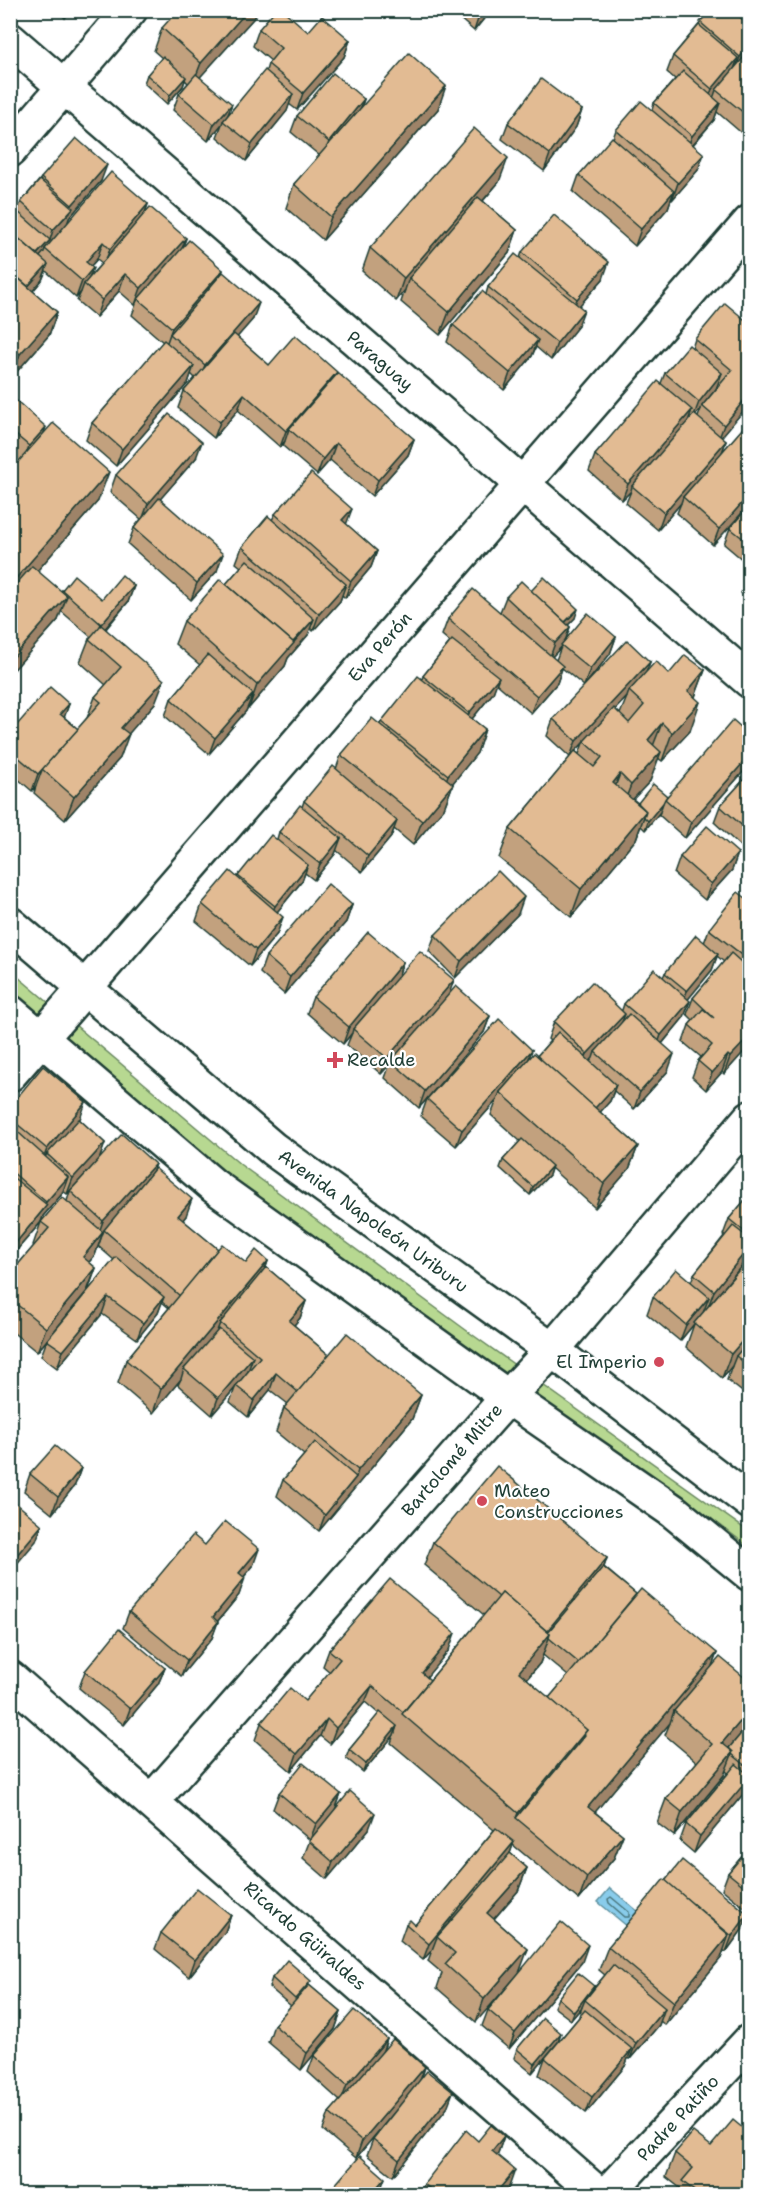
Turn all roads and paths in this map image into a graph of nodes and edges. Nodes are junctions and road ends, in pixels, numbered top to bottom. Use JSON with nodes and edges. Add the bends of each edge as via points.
{"nodes":[{"id":1,"x":130,"y":10,"type":"edge"},
{"id":2,"x":10,"y":40,"type":"edge"},
{"id":3,"x":65,"y":87,"type":"junction"},
{"id":4,"x":10,"y":150,"type":"edge"},
{"id":5,"x":750,"y":222,"type":"edge"},
{"id":6,"x":522,"y":484,"type":"junction"},
{"id":7,"x":750,"y":681,"type":"edge"},
{"id":8,"x":10,"y":924,"type":"edge"},
{"id":9,"x":84,"y":987,"type":"junction"},
{"id":10,"x":10,"y":1012,"type":"edge"},
{"id":11,"x":42,"y":1039,"type":"junction"},
{"id":12,"x":10,"y":1074,"type":"edge"},
{"id":13,"x":750,"y":1118,"type":"edge"},
{"id":14,"x":552,"y":1350,"type":"junction"},
{"id":15,"x":508,"y":1397,"type":"junction"},
{"id":16,"x":750,"y":1502,"type":"edge"},
{"id":17,"x":750,"y":1574,"type":"edge"},
{"id":18,"x":10,"y":1678,"type":"edge"},
{"id":19,"x":152,"y":1801,"type":"junction"},
{"id":20,"x":750,"y":2041,"type":"edge"},
{"id":21,"x":598,"y":2194,"type":"edge"},
{"id":22,"x":607,"y":2194,"type":"edge"}],
"edges":[{"from":1,"to":3,"type":"street"},
{"from":2,"to":3,"type":"street","name":"Paraguay"},
{"from":3,"to":4,"type":"street"},
{"from":3,"to":6,"type":"street","name":"Paraguay"},
{"from":5,"to":6,"type":"street","name":"Eva Perón"},
{"from":6,"to":7,"type":"street","name":"Paraguay"},
{"from":6,"to":9,"type":"street","name":"Eva Perón"},
{"from":8,"to":9,"type":"street","name":"Avenida Napoleón Uriburu"},
{"from":9,"to":11,"type":"street","name":"Eva Perón"},
{"from":9,"to":14,"type":"street","name":"Avenida Napoleón Uriburu","via":[[273,1149]]},
{"from":10,"to":11,"type":"street"},
{"from":11,"to":12,"type":"street","name":"Eva Perón"},
{"from":11,"to":15,"type":"street","via":[[214,1186]]},
{"from":13,"to":14,"type":"street","name":"Bartolomé Mitre"},
{"from":14,"to":15,"type":"street","name":"Bartolomé Mitre"},
{"from":14,"to":16,"type":"street","name":"Avenida Napoleón Uriburu"},
{"from":15,"to":17,"type":"street","via":[[673,1511]]},
{"from":15,"to":19,"type":"street","name":"Bartolomé Mitre"},
{"from":18,"to":19,"type":"street","name":"Ricardo Güiraldes"},
{"from":19,"to":21,"type":"street","name":"Ricardo Güiraldes"},
{"from":20,"to":22,"type":"street","name":"Padre Patiño"}]}
